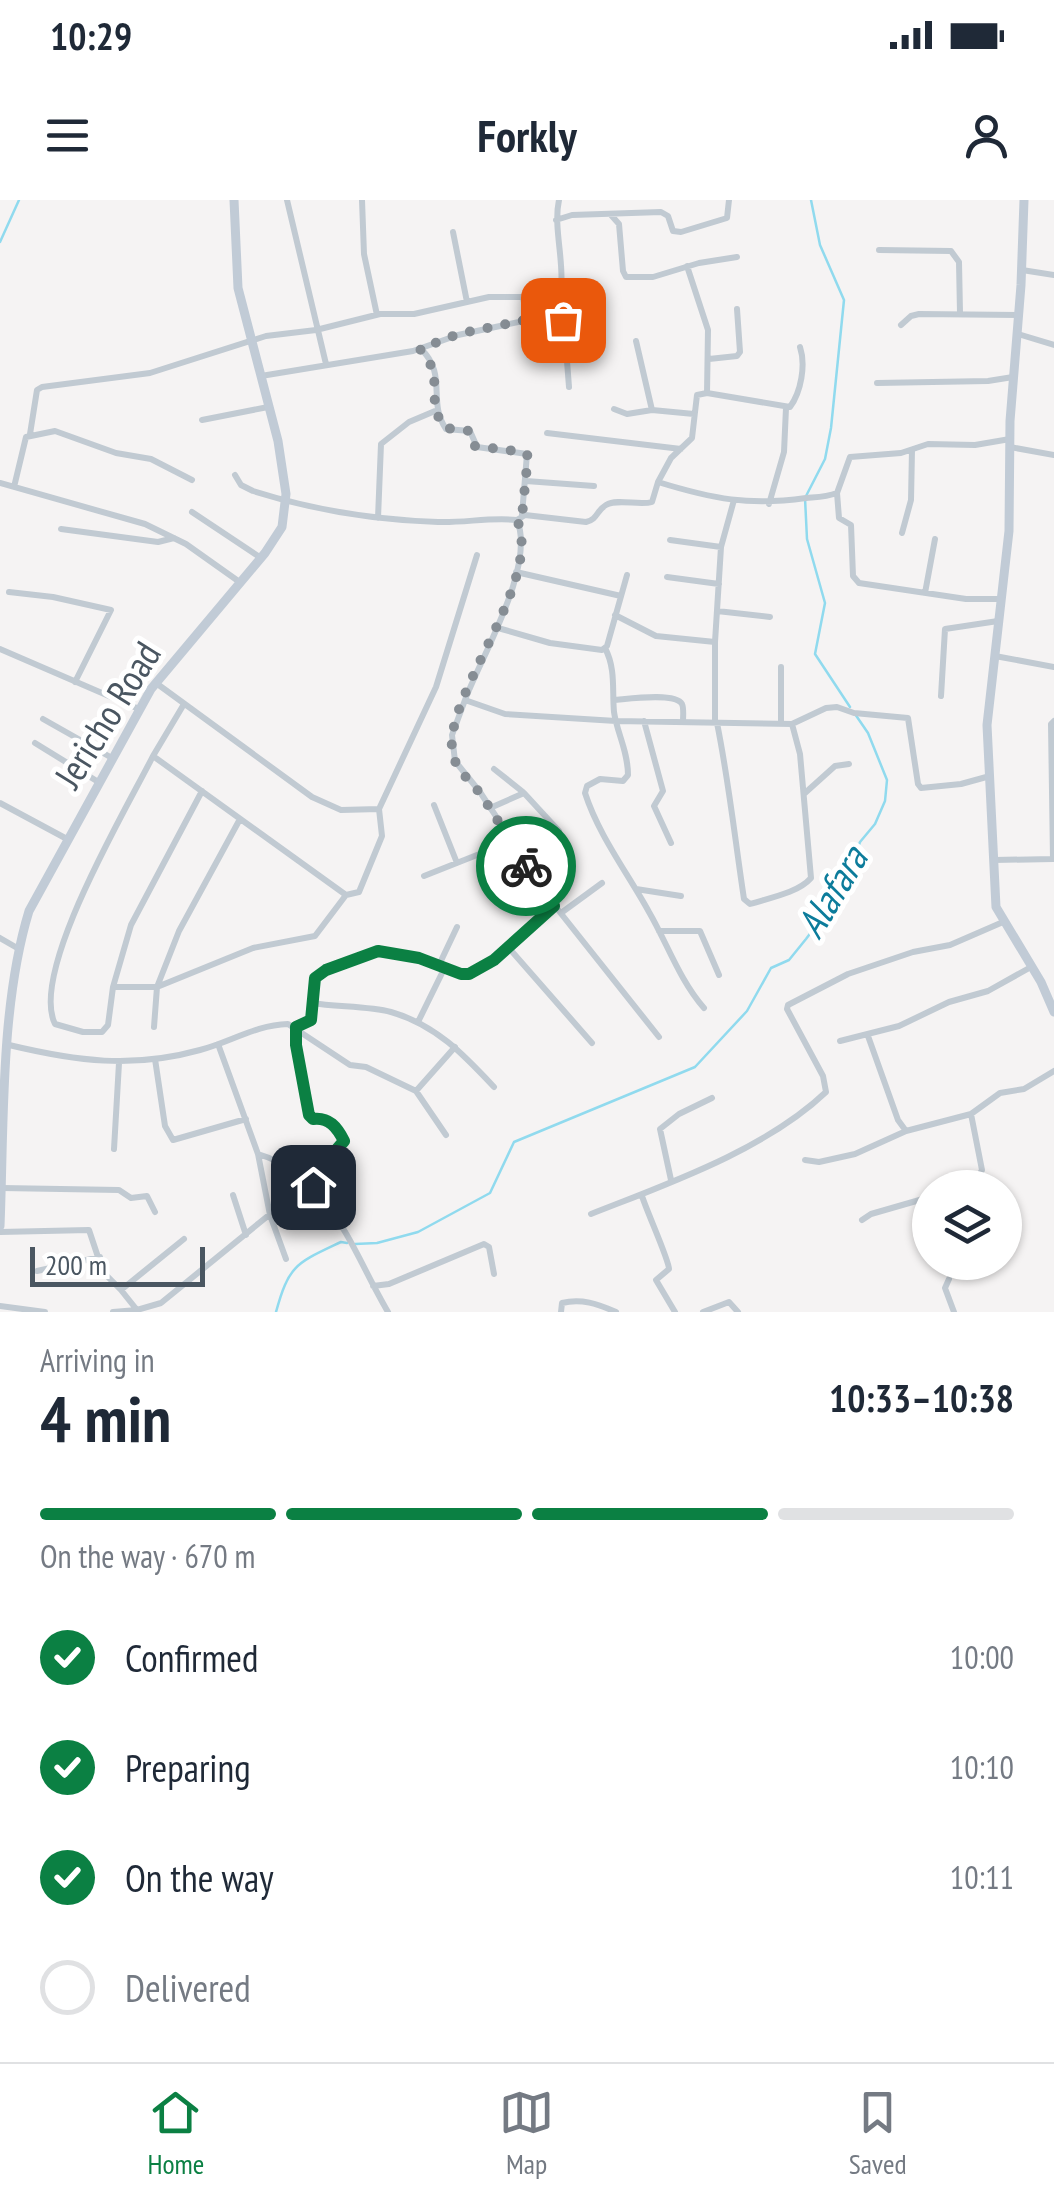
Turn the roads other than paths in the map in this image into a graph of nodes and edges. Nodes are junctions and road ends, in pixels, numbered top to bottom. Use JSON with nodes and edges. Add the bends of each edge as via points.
{"nodes":[{"id":1,"x":234,"y":200,"type":"edge"},
{"id":2,"x":286,"y":200,"type":"edge"},
{"id":3,"x":362,"y":200,"type":"edge"},
{"id":4,"x":559,"y":200,"type":"edge"},
{"id":5,"x":729,"y":200,"type":"edge"},
{"id":6,"x":1024,"y":200,"type":"edge"},
{"id":7,"x":610,"y":214,"type":"junction"},
{"id":8,"x":556,"y":220,"type":"junction"},
{"id":9,"x":453,"y":232,"type":"dead end"},
{"id":10,"x":879,"y":250,"type":"dead end"},
{"id":11,"x":737,"y":257,"type":"dead end"},
{"id":12,"x":687,"y":266,"type":"junction"},
{"id":13,"x":1022,"y":270,"type":"junction"},
{"id":14,"x":1054,"y":276,"type":"edge"},
{"id":15,"x":466,"y":302,"type":"junction"},
{"id":16,"x":736,"y":309,"type":"dead end"},
{"id":17,"x":960,"y":314,"type":"junction"},
{"id":18,"x":378,"y":315,"type":"junction"},
{"id":19,"x":550,"y":315,"type":"junction"},
{"id":20,"x":1019,"y":315,"type":"junction"},
{"id":21,"x":527,"y":320,"type":"junction"},
{"id":22,"x":900,"y":325,"type":"dead end"},
{"id":23,"x":316,"y":330,"type":"junction"},
{"id":24,"x":1018,"y":334,"type":"junction"},
{"id":25,"x":249,"y":340,"type":"junction"},
{"id":26,"x":636,"y":341,"type":"dead end"},
{"id":27,"x":1054,"y":345,"type":"edge"},
{"id":28,"x":800,"y":348,"type":"dead end"},
{"id":29,"x":420,"y":349,"type":"junction"},
{"id":30,"x":709,"y":359,"type":"junction"},
{"id":31,"x":326,"y":364,"type":"junction"},
{"id":32,"x":260,"y":377,"type":"junction"},
{"id":33,"x":1013,"y":377,"type":"junction"},
{"id":34,"x":877,"y":383,"type":"dead end"},
{"id":35,"x":570,"y":387,"type":"dead end"},
{"id":36,"x":707,"y":393,"type":"junction"},
{"id":37,"x":268,"y":407,"type":"junction"},
{"id":38,"x":786,"y":408,"type":"junction"},
{"id":39,"x":614,"y":409,"type":"dead end"},
{"id":40,"x":652,"y":410,"type":"junction"},
{"id":41,"x":435,"y":411,"type":"junction"},
{"id":42,"x":694,"y":414,"type":"junction"},
{"id":43,"x":202,"y":420,"type":"dead end"},
{"id":44,"x":547,"y":433,"type":"dead end"},
{"id":45,"x":30,"y":434,"type":"junction"},
{"id":46,"x":1010,"y":443,"type":"junction"},
{"id":47,"x":682,"y":450,"type":"junction"},
{"id":48,"x":912,"y":450,"type":"junction"},
{"id":49,"x":1054,"y":455,"type":"edge"},
{"id":50,"x":235,"y":476,"type":"dead end"},
{"id":51,"x":192,"y":480,"type":"dead end"},
{"id":52,"x":526,"y":482,"type":"junction"},
{"id":53,"x":658,"y":482,"type":"junction"},
{"id":54,"x":0,"y":483,"type":"edge"},
{"id":55,"x":594,"y":486,"type":"dead end"},
{"id":56,"x":14,"y":487,"type":"junction"},
{"id":57,"x":836,"y":493,"type":"junction"},
{"id":58,"x":286,"y":499,"type":"junction"},
{"id":59,"x":734,"y":500,"type":"junction"},
{"id":60,"x":769,"y":504,"type":"junction"},
{"id":61,"x":192,"y":512,"type":"dead end"},
{"id":62,"x":378,"y":518,"type":"junction"},
{"id":63,"x":520,"y":518,"type":"junction"},
{"id":64,"x":61,"y":529,"type":"dead end"},
{"id":65,"x":902,"y":533,"type":"dead end"},
{"id":66,"x":175,"y":538,"type":"junction"},
{"id":67,"x":934,"y":539,"type":"dead end"},
{"id":68,"x":670,"y":540,"type":"dead end"},
{"id":69,"x":720,"y":548,"type":"junction"},
{"id":70,"x":477,"y":555,"type":"dead end"},
{"id":71,"x":261,"y":558,"type":"junction"},
{"id":72,"x":516,"y":572,"type":"junction"},
{"id":73,"x":627,"y":575,"type":"dead end"},
{"id":74,"x":666,"y":577,"type":"dead end"},
{"id":75,"x":241,"y":583,"type":"junction"},
{"id":76,"x":719,"y":584,"type":"junction"},
{"id":77,"x":9,"y":592,"type":"dead end"},
{"id":78,"x":925,"y":593,"type":"junction"},
{"id":79,"x":620,"y":596,"type":"junction"},
{"id":80,"x":1002,"y":599,"type":"junction"},
{"id":81,"x":717,"y":611,"type":"junction"},
{"id":82,"x":615,"y":616,"type":"junction"},
{"id":83,"x":770,"y":617,"type":"dead end"},
{"id":84,"x":999,"y":621,"type":"junction"},
{"id":85,"x":498,"y":628,"type":"junction"},
{"id":86,"x":715,"y":642,"type":"junction"},
{"id":87,"x":606,"y":648,"type":"junction"},
{"id":88,"x":0,"y":649,"type":"edge"},
{"id":89,"x":994,"y":656,"type":"junction"},
{"id":90,"x":782,"y":667,"type":"dead end"},
{"id":91,"x":1054,"y":667,"type":"edge"},
{"id":92,"x":76,"y":682,"type":"junction"},
{"id":93,"x":156,"y":683,"type":"junction"},
{"id":94,"x":941,"y":696,"type":"dead end"},
{"id":95,"x":464,"y":700,"type":"junction"},
{"id":96,"x":614,"y":700,"type":"junction"},
{"id":97,"x":184,"y":704,"type":"junction"},
{"id":98,"x":139,"y":709,"type":"junction"},
{"id":99,"x":43,"y":719,"type":"dead end"},
{"id":100,"x":644,"y":720,"type":"junction"},
{"id":101,"x":616,"y":721,"type":"junction"},
{"id":102,"x":683,"y":721,"type":"junction"},
{"id":103,"x":1054,"y":721,"type":"edge"},
{"id":104,"x":716,"y":722,"type":"junction"},
{"id":105,"x":781,"y":724,"type":"junction"},
{"id":106,"x":792,"y":724,"type":"junction"},
{"id":107,"x":34,"y":743,"type":"dead end"},
{"id":108,"x":153,"y":756,"type":"junction"},
{"id":109,"x":112,"y":758,"type":"junction"},
{"id":110,"x":849,"y":764,"type":"dead end"},
{"id":111,"x":494,"y":769,"type":"dead end"},
{"id":112,"x":992,"y":776,"type":"junction"},
{"id":113,"x":100,"y":783,"type":"junction"},
{"id":114,"x":202,"y":791,"type":"junction"},
{"id":115,"x":524,"y":793,"type":"junction"},
{"id":116,"x":804,"y":794,"type":"junction"},
{"id":117,"x":1053,"y":794,"type":"edge"},
{"id":118,"x":0,"y":803,"type":"edge"},
{"id":119,"x":434,"y":805,"type":"dead end"},
{"id":120,"x":379,"y":808,"type":"junction"},
{"id":121,"x":490,"y":808,"type":"junction"},
{"id":122,"x":240,"y":818,"type":"junction"},
{"id":123,"x":509,"y":838,"type":"junction"},
{"id":124,"x":68,"y":839,"type":"junction"},
{"id":125,"x":671,"y":843,"type":"dead end"},
{"id":126,"x":1054,"y":859,"type":"edge"},
{"id":127,"x":994,"y":860,"type":"junction"},
{"id":128,"x":457,"y":863,"type":"junction"},
{"id":129,"x":524,"y":864,"type":"junction"},
{"id":130,"x":424,"y":876,"type":"dead end"},
{"id":131,"x":602,"y":883,"type":"dead end"},
{"id":132,"x":634,"y":889,"type":"junction"},
{"id":133,"x":346,"y":895,"type":"junction"},
{"id":134,"x":681,"y":896,"type":"dead end"},
{"id":135,"x":554,"y":906,"type":"junction"},
{"id":136,"x":562,"y":913,"type":"junction"},
{"id":137,"x":1004,"y":922,"type":"junction"},
{"id":138,"x":456,"y":927,"type":"dead end"},
{"id":139,"x":660,"y":931,"type":"junction"},
{"id":140,"x":0,"y":938,"type":"edge"},
{"id":141,"x":508,"y":947,"type":"junction"},
{"id":142,"x":18,"y":948,"type":"junction"},
{"id":143,"x":442,"y":966,"type":"junction"},
{"id":144,"x":1032,"y":967,"type":"junction"},
{"id":145,"x":719,"y":975,"type":"dead end"},
{"id":146,"x":113,"y":987,"type":"junction"},
{"id":147,"x":157,"y":987,"type":"junction"},
{"id":148,"x":0,"y":997,"type":"edge"},
{"id":149,"x":12,"y":999,"type":"junction"},
{"id":150,"x":312,"y":1003,"type":"junction"},
{"id":151,"x":1053,"y":1007,"type":"edge"},
{"id":152,"x":704,"y":1008,"type":"dead end"},
{"id":153,"x":418,"y":1022,"type":"junction"},
{"id":154,"x":296,"y":1027,"type":"junction"},
{"id":155,"x":154,"y":1028,"type":"dead end"},
{"id":156,"x":868,"y":1036,"type":"junction"},
{"id":157,"x":659,"y":1037,"type":"dead end"},
{"id":158,"x":840,"y":1041,"type":"dead end"},
{"id":159,"x":592,"y":1043,"type":"dead end"},
{"id":160,"x":218,"y":1044,"type":"junction"},
{"id":161,"x":456,"y":1047,"type":"junction"},
{"id":162,"x":6,"y":1052,"type":"edge"},
{"id":163,"x":155,"y":1058,"type":"junction"},
{"id":164,"x":119,"y":1063,"type":"junction"},
{"id":165,"x":1054,"y":1070,"type":"edge"},
{"id":166,"x":494,"y":1087,"type":"dead end"},
{"id":167,"x":416,"y":1091,"type":"junction"},
{"id":168,"x":712,"y":1098,"type":"dead end"},
{"id":169,"x":2,"y":1113,"type":"edge"},
{"id":170,"x":970,"y":1114,"type":"junction"},
{"id":171,"x":246,"y":1119,"type":"junction"},
{"id":172,"x":906,"y":1131,"type":"junction"},
{"id":173,"x":446,"y":1135,"type":"dead end"},
{"id":174,"x":114,"y":1149,"type":"dead end"},
{"id":175,"x":258,"y":1154,"type":"junction"},
{"id":176,"x":805,"y":1160,"type":"dead end"},
{"id":177,"x":982,"y":1170,"type":"edge"},
{"id":178,"x":304,"y":1179,"type":"junction"},
{"id":179,"x":671,"y":1180,"type":"junction"},
{"id":180,"x":2,"y":1188,"type":"edge"},
{"id":181,"x":233,"y":1196,"type":"dead end"},
{"id":182,"x":642,"y":1196,"type":"junction"},
{"id":183,"x":912,"y":1204,"type":"edge"},
{"id":184,"x":155,"y":1212,"type":"dead end"},
{"id":185,"x":591,"y":1214,"type":"dead end"},
{"id":186,"x":270,"y":1215,"type":"junction"},
{"id":187,"x":862,"y":1220,"type":"dead end"},
{"id":188,"x":0,"y":1229,"type":"edge"},
{"id":189,"x":246,"y":1235,"type":"junction"},
{"id":190,"x":184,"y":1239,"type":"dead end"},
{"id":191,"x":100,"y":1257,"type":"junction"},
{"id":192,"x":286,"y":1259,"type":"dead end"},
{"id":193,"x":37,"y":1271,"type":"dead end"},
{"id":194,"x":494,"y":1274,"type":"dead end"},
{"id":195,"x":948,"y":1280,"type":"edge"},
{"id":196,"x":372,"y":1286,"type":"junction"},
{"id":197,"x":121,"y":1290,"type":"junction"},
{"id":198,"x":0,"y":1306,"type":"edge"},
{"id":199,"x":133,"y":1311,"type":"edge"},
{"id":200,"x":45,"y":1312,"type":"edge"},
{"id":201,"x":113,"y":1312,"type":"edge"},
{"id":202,"x":388,"y":1312,"type":"edge"},
{"id":203,"x":560,"y":1312,"type":"edge"},
{"id":204,"x":616,"y":1312,"type":"edge"},
{"id":205,"x":675,"y":1312,"type":"edge"},
{"id":206,"x":702,"y":1312,"type":"edge"},
{"id":207,"x":738,"y":1312,"type":"edge"},
{"id":208,"x":954,"y":1312,"type":"edge"}],
"edges":[{"from":1,"to":25,"type":"street","name":"Jericho Road","via":[[236,274]]},
{"from":2,"to":23,"type":"street"},
{"from":3,"to":18,"type":"street","via":[[364,254]]},
{"from":4,"to":8,"type":"street"},
{"from":5,"to":7,"type":"street","via":[[727,218],[680,232],[662,212]]},
{"from":6,"to":13,"type":"street"},
{"from":7,"to":8,"type":"street"},
{"from":7,"to":12,"type":"street","via":[[618,224],[626,276],[653,277]]},
{"from":8,"to":19,"type":"street","via":[[559,303]]},
{"from":9,"to":15,"type":"street"},
{"from":10,"to":17,"type":"street","via":[[952,251],[959,262]]},
{"from":11,"to":12,"type":"street"},
{"from":12,"to":30,"type":"street","via":[[704,311]]},
{"from":13,"to":14,"type":"street"},
{"from":13,"to":20,"type":"street"},
{"from":15,"to":18,"type":"street"},
{"from":15,"to":21,"type":"street","via":[[518,295]]},
{"from":16,"to":30,"type":"street","via":[[740,354]]},
{"from":17,"to":20,"type":"street"},
{"from":17,"to":22,"type":"street","via":[[914,315]]},
{"from":18,"to":23,"type":"street"},
{"from":19,"to":21,"type":"street"},
{"from":19,"to":35,"type":"street","via":[[564,322]]},
{"from":20,"to":24,"type":"street"},
{"from":21,"to":29,"type":"street"},
{"from":23,"to":25,"type":"street"},
{"from":23,"to":31,"type":"street"},
{"from":24,"to":27,"type":"street"},
{"from":24,"to":33,"type":"street"},
{"from":25,"to":32,"type":"street","name":"Jericho Road"},
{"from":25,"to":45,"type":"street","via":[[150,373],[42,387]]},
{"from":26,"to":40,"type":"street"},
{"from":28,"to":38,"type":"street","via":[[800,382]]},
{"from":29,"to":31,"type":"street"},
{"from":29,"to":41,"type":"street","via":[[434,370]]},
{"from":30,"to":36,"type":"street"},
{"from":31,"to":32,"type":"street"},
{"from":32,"to":37,"type":"street","name":"Jericho Road"},
{"from":33,"to":34,"type":"street"},
{"from":33,"to":46,"type":"street"},
{"from":36,"to":38,"type":"street"},
{"from":36,"to":42,"type":"street","via":[[696,395]]},
{"from":37,"to":43,"type":"street"},
{"from":37,"to":58,"type":"street","name":"Jericho Road"},
{"from":38,"to":60,"type":"street","via":[[784,452]]},
{"from":39,"to":40,"type":"street"},
{"from":40,"to":42,"type":"street"},
{"from":41,"to":52,"type":"street","via":[[447,430],[471,432],[475,446],[526,453]]},
{"from":41,"to":62,"type":"street","via":[[381,444]]},
{"from":42,"to":47,"type":"street","via":[[692,438]]},
{"from":44,"to":47,"type":"street"},
{"from":45,"to":51,"type":"street","via":[[61,433],[151,459]]},
{"from":45,"to":56,"type":"street"},
{"from":46,"to":48,"type":"street"},
{"from":46,"to":49,"type":"street"},
{"from":46,"to":80,"type":"street"},
{"from":47,"to":53,"type":"street"},
{"from":48,"to":57,"type":"street","via":[[850,456]]},
{"from":48,"to":65,"type":"street"},
{"from":50,"to":58,"type":"street","via":[[253,492]]},
{"from":52,"to":55,"type":"street"},
{"from":52,"to":63,"type":"street"},
{"from":53,"to":59,"type":"street"},
{"from":53,"to":63,"type":"street","via":[[652,502],[612,503],[590,522]]},
{"from":54,"to":56,"type":"street"},
{"from":56,"to":66,"type":"street"},
{"from":57,"to":60,"type":"street"},
{"from":57,"to":78,"type":"street","via":[[839,518],[851,525],[856,580]]},
{"from":58,"to":62,"type":"street"},
{"from":58,"to":71,"type":"street","name":"Jericho Road","via":[[282,527]]},
{"from":59,"to":60,"type":"street"},
{"from":59,"to":69,"type":"street"},
{"from":61,"to":71,"type":"street"},
{"from":62,"to":63,"type":"street"},
{"from":63,"to":72,"type":"street"},
{"from":64,"to":66,"type":"street","via":[[158,542]]},
{"from":66,"to":75,"type":"street"},
{"from":67,"to":78,"type":"street"},
{"from":68,"to":69,"type":"street"},
{"from":69,"to":76,"type":"street"},
{"from":70,"to":120,"type":"street","via":[[436,687]]},
{"from":71,"to":75,"type":"street","name":"Jericho Road"},
{"from":72,"to":79,"type":"street"},
{"from":72,"to":85,"type":"street"},
{"from":73,"to":79,"type":"street"},
{"from":74,"to":76,"type":"street"},
{"from":75,"to":93,"type":"street","name":"Jericho Road"},
{"from":76,"to":81,"type":"street"},
{"from":77,"to":92,"type":"street","via":[[111,610]]},
{"from":78,"to":80,"type":"street"},
{"from":79,"to":82,"type":"street"},
{"from":80,"to":84,"type":"street"},
{"from":81,"to":83,"type":"street"},
{"from":81,"to":86,"type":"street"},
{"from":82,"to":86,"type":"street","via":[[656,636]]},
{"from":82,"to":87,"type":"street"},
{"from":84,"to":89,"type":"street"},
{"from":84,"to":94,"type":"street","via":[[945,629]]},
{"from":85,"to":87,"type":"street"},
{"from":85,"to":95,"type":"street"},
{"from":86,"to":104,"type":"street"},
{"from":87,"to":96,"type":"street"},
{"from":88,"to":92,"type":"street"},
{"from":89,"to":91,"type":"street"},
{"from":89,"to":112,"type":"street","via":[[987,725]]},
{"from":90,"to":105,"type":"street"},
{"from":92,"to":98,"type":"street"},
{"from":93,"to":97,"type":"street"},
{"from":93,"to":98,"type":"street","name":"Jericho Road"},
{"from":95,"to":101,"type":"street","via":[[505,714]]},
{"from":95,"to":121,"type":"street","via":[[452,756]]},
{"from":96,"to":101,"type":"street"},
{"from":96,"to":102,"type":"street","via":[[679,700]]},
{"from":97,"to":108,"type":"street"},
{"from":97,"to":120,"type":"street","via":[[312,797],[341,810]]},
{"from":98,"to":109,"type":"street","name":"Jericho Road"},
{"from":99,"to":109,"type":"street"},
{"from":100,"to":101,"type":"street"},
{"from":100,"to":102,"type":"street"},
{"from":100,"to":125,"type":"street","via":[[663,791],[654,806]]},
{"from":101,"to":132,"type":"street","via":[[627,778],[595,781],[585,793]]},
{"from":102,"to":104,"type":"street"},
{"from":103,"to":117,"type":"street"},
{"from":104,"to":105,"type":"street"},
{"from":104,"to":116,"type":"street","via":[[748,903],[809,881]]},
{"from":105,"to":106,"type":"street"},
{"from":106,"to":112,"type":"street","via":[[832,707],[908,718],[922,788]]},
{"from":106,"to":116,"type":"street"},
{"from":107,"to":113,"type":"street"},
{"from":108,"to":114,"type":"street"},
{"from":108,"to":146,"type":"street","via":[[68,925],[50,1015],[55,1024],[102,1032]]},
{"from":109,"to":113,"type":"street","name":"Jericho Road"},
{"from":110,"to":116,"type":"street","via":[[835,766]]},
{"from":111,"to":115,"type":"street"},
{"from":112,"to":127,"type":"street"},
{"from":113,"to":124,"type":"street","name":"Jericho Road"},
{"from":114,"to":122,"type":"street"},
{"from":114,"to":146,"type":"street","via":[[130,925]]},
{"from":115,"to":121,"type":"street"},
{"from":115,"to":129,"type":"street","via":[[560,834]]},
{"from":117,"to":126,"type":"street"},
{"from":118,"to":124,"type":"street"},
{"from":119,"to":128,"type":"street"},
{"from":120,"to":133,"type":"street","via":[[382,836],[358,892]]},
{"from":121,"to":123,"type":"street"},
{"from":122,"to":133,"type":"street"},
{"from":122,"to":147,"type":"street","via":[[178,931]]},
{"from":123,"to":128,"type":"street"},
{"from":123,"to":129,"type":"street"},
{"from":124,"to":142,"type":"street","name":"Jericho Road","via":[[29,910]]},
{"from":126,"to":127,"type":"street"},
{"from":127,"to":137,"type":"street","via":[[995,899]]},
{"from":128,"to":130,"type":"street"},
{"from":129,"to":135,"type":"street"},
{"from":131,"to":136,"type":"street"},
{"from":132,"to":134,"type":"street"},
{"from":132,"to":139,"type":"street"},
{"from":133,"to":147,"type":"street","via":[[314,936],[253,948]]},
{"from":135,"to":136,"type":"street"},
{"from":135,"to":141,"type":"street"},
{"from":136,"to":157,"type":"street"},
{"from":137,"to":144,"type":"street"},
{"from":137,"to":179,"type":"street","via":[[950,946],[848,974],[788,1005],[826,1092],[769,1134]]},
{"from":138,"to":143,"type":"street"},
{"from":139,"to":145,"type":"street","via":[[700,931]]},
{"from":139,"to":152,"type":"street"},
{"from":140,"to":142,"type":"street"},
{"from":141,"to":143,"type":"street","via":[[469,974]]},
{"from":141,"to":159,"type":"street"},
{"from":142,"to":149,"type":"street","name":"Jericho Road"},
{"from":143,"to":150,"type":"street","via":[[372,952],[319,974]]},
{"from":143,"to":153,"type":"street"},
{"from":144,"to":151,"type":"street"},
{"from":144,"to":156,"type":"street"},
{"from":146,"to":147,"type":"street"},
{"from":147,"to":155,"type":"street"},
{"from":148,"to":149,"type":"street"},
{"from":149,"to":162,"type":"street","name":"Jericho Road"},
{"from":150,"to":153,"type":"street"},
{"from":150,"to":154,"type":"street","via":[[311,1020]]},
{"from":153,"to":161,"type":"street"},
{"from":154,"to":160,"type":"street","via":[[266,1026]]},
{"from":154,"to":167,"type":"street","via":[[350,1065]]},
{"from":154,"to":178,"type":"street","via":[[309,1115],[329,1121],[344,1141]]},
{"from":156,"to":158,"type":"street"},
{"from":156,"to":172,"type":"street"},
{"from":160,"to":163,"type":"street"},
{"from":160,"to":171,"type":"street"},
{"from":161,"to":166,"type":"street"},
{"from":161,"to":167,"type":"street"},
{"from":162,"to":164,"type":"street"},
{"from":162,"to":169,"type":"street","name":"Jericho Road"},
{"from":163,"to":164,"type":"street"},
{"from":163,"to":171,"type":"street","via":[[170,1138]]},
{"from":164,"to":174,"type":"street"},
{"from":165,"to":170,"type":"street"},
{"from":167,"to":173,"type":"street"},
{"from":168,"to":179,"type":"street","via":[[662,1126]]},
{"from":169,"to":180,"type":"street","name":"Jericho Road"},
{"from":170,"to":172,"type":"street"},
{"from":170,"to":177,"type":"street"},
{"from":171,"to":175,"type":"street"},
{"from":172,"to":176,"type":"street","via":[[855,1154]]},
{"from":175,"to":178,"type":"street"},
{"from":175,"to":186,"type":"street"},
{"from":178,"to":196,"type":"street","via":[[335,1213]]},
{"from":179,"to":182,"type":"street"},
{"from":180,"to":184,"type":"street","via":[[118,1190],[147,1196]]},
{"from":180,"to":188,"type":"street","name":"Jericho Road"},
{"from":181,"to":189,"type":"street"},
{"from":182,"to":185,"type":"street"},
{"from":182,"to":205,"type":"street","via":[[670,1265],[656,1280]]},
{"from":183,"to":187,"type":"street"},
{"from":186,"to":189,"type":"street"},
{"from":186,"to":192,"type":"street"},
{"from":188,"to":191,"type":"street","via":[[87,1229]]},
{"from":189,"to":199,"type":"street","via":[[161,1303]]},
{"from":190,"to":197,"type":"street"},
{"from":191,"to":193,"type":"street"},
{"from":191,"to":197,"type":"street","via":[[102,1272]]},
{"from":194,"to":196,"type":"street","via":[[484,1244]]},
{"from":195,"to":208,"type":"street"},
{"from":196,"to":202,"type":"street"},
{"from":197,"to":199,"type":"street"},
{"from":198,"to":200,"type":"street"},
{"from":199,"to":201,"type":"street"},
{"from":203,"to":204,"type":"street","via":[[562,1303],[574,1301]]},
{"from":206,"to":207,"type":"street","via":[[729,1302]]}]}
